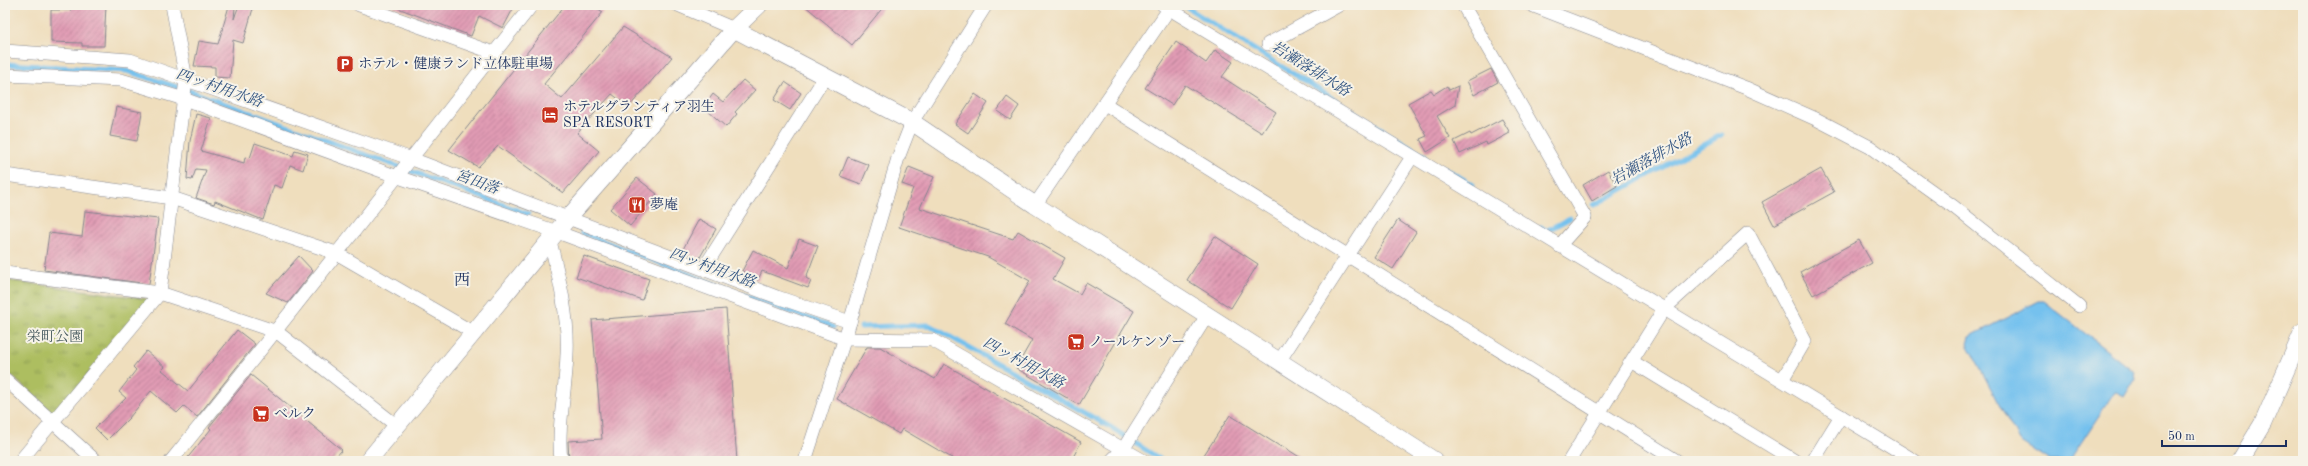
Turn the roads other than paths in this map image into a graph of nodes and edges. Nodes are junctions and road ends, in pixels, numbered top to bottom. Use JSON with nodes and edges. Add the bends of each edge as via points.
{"nodes":[{"id":1,"x":172,"y":5,"type":"edge"},
{"id":2,"x":359,"y":5,"type":"edge"},
{"id":3,"x":532,"y":5,"type":"edge"},
{"id":4,"x":678,"y":5,"type":"edge"},
{"id":5,"x":759,"y":5,"type":"edge"},
{"id":6,"x":986,"y":5,"type":"edge"},
{"id":7,"x":1339,"y":5,"type":"edge"},
{"id":8,"x":1463,"y":5,"type":"edge"},
{"id":9,"x":1531,"y":5,"type":"edge"},
{"id":10,"x":1166,"y":7,"type":"edge"},
{"id":11,"x":734,"y":29,"type":"junction"},
{"id":12,"x":1268,"y":44,"type":"dead end"},
{"id":13,"x":5,"y":51,"type":"edge"},
{"id":14,"x":494,"y":52,"type":"junction"},
{"id":15,"x":5,"y":75,"type":"edge"},
{"id":16,"x":825,"y":77,"type":"junction"},
{"id":17,"x":185,"y":89,"type":"junction"},
{"id":18,"x":1105,"y":104,"type":"junction"},
{"id":19,"x":912,"y":122,"type":"junction"},
{"id":20,"x":1412,"y":157,"type":"junction"},
{"id":21,"x":405,"y":169,"type":"junction"},
{"id":22,"x":5,"y":175,"type":"edge"},
{"id":23,"x":172,"y":198,"type":"junction"},
{"id":24,"x":1035,"y":205,"type":"junction"},
{"id":25,"x":568,"y":218,"type":"junction"},
{"id":26,"x":553,"y":237,"type":"junction"},
{"id":27,"x":1559,"y":246,"type":"junction"},
{"id":28,"x":336,"y":253,"type":"junction"},
{"id":29,"x":1348,"y":256,"type":"junction"},
{"id":30,"x":704,"y":268,"type":"junction"},
{"id":31,"x":5,"y":273,"type":"edge"},
{"id":32,"x":160,"y":293,"type":"junction"},
{"id":33,"x":2079,"y":306,"type":"dead end"},
{"id":34,"x":1664,"y":309,"type":"junction"},
{"id":35,"x":1208,"y":314,"type":"junction"},
{"id":36,"x":850,"y":322,"type":"junction"},
{"id":37,"x":2303,"y":331,"type":"edge"},
{"id":38,"x":277,"y":332,"type":"junction"},
{"id":39,"x":474,"y":333,"type":"junction"},
{"id":40,"x":845,"y":339,"type":"junction"},
{"id":41,"x":1280,"y":360,"type":"junction"},
{"id":42,"x":1633,"y":362,"type":"junction"},
{"id":43,"x":5,"y":379,"type":"edge"},
{"id":44,"x":1782,"y":380,"type":"junction"},
{"id":45,"x":1599,"y":413,"type":"junction"},
{"id":46,"x":1841,"y":416,"type":"junction"},
{"id":47,"x":54,"y":422,"type":"junction"},
{"id":48,"x":397,"y":426,"type":"junction"},
{"id":49,"x":1124,"y":448,"type":"junction"},
{"id":50,"x":20,"y":461,"type":"edge"},
{"id":51,"x":96,"y":461,"type":"edge"},
{"id":52,"x":171,"y":461,"type":"edge"},
{"id":53,"x":368,"y":461,"type":"edge"},
{"id":54,"x":561,"y":461,"type":"edge"},
{"id":55,"x":805,"y":461,"type":"edge"},
{"id":56,"x":1111,"y":461,"type":"edge"},
{"id":57,"x":1144,"y":461,"type":"edge"},
{"id":58,"x":1435,"y":461,"type":"edge"},
{"id":59,"x":1569,"y":461,"type":"edge"},
{"id":60,"x":1677,"y":461,"type":"edge"},
{"id":61,"x":1795,"y":461,"type":"edge"},
{"id":62,"x":1813,"y":461,"type":"edge"},
{"id":63,"x":1915,"y":461,"type":"edge"},
{"id":64,"x":2240,"y":461,"type":"edge"}],
"edges":[{"from":1,"to":17,"type":"street"},
{"from":2,"to":14,"type":"street"},
{"from":3,"to":14,"type":"street"},
{"from":4,"to":11,"type":"street"},
{"from":5,"to":11,"type":"street"},
{"from":6,"to":19,"type":"street"},
{"from":7,"to":12,"type":"street"},
{"from":8,"to":27,"type":"street","via":[[1585,217]]},
{"from":9,"to":33,"type":"street","via":[[1746,88],[1816,119],[1870,147],[1954,208]]},
{"from":10,"to":18,"type":"street"},
{"from":10,"to":20,"type":"street"},
{"from":11,"to":16,"type":"street"},
{"from":11,"to":25,"type":"street"},
{"from":13,"to":17,"type":"street","via":[[130,60]]},
{"from":14,"to":21,"type":"street"},
{"from":15,"to":17,"type":"street","via":[[121,80]]},
{"from":16,"to":19,"type":"street"},
{"from":16,"to":30,"type":"street"},
{"from":17,"to":21,"type":"street"},
{"from":17,"to":21,"type":"street"},
{"from":17,"to":23,"type":"street"},
{"from":18,"to":24,"type":"street"},
{"from":18,"to":29,"type":"street"},
{"from":19,"to":24,"type":"street"},
{"from":19,"to":36,"type":"street","via":[[898,158]]},
{"from":20,"to":27,"type":"street"},
{"from":20,"to":29,"type":"street"},
{"from":21,"to":25,"type":"street"},
{"from":21,"to":26,"type":"street"},
{"from":21,"to":28,"type":"street"},
{"from":22,"to":23,"type":"street"},
{"from":23,"to":28,"type":"street"},
{"from":23,"to":32,"type":"street"},
{"from":24,"to":35,"type":"street"},
{"from":25,"to":26,"type":"street"},
{"from":25,"to":30,"type":"street"},
{"from":26,"to":39,"type":"street"},
{"from":26,"to":40,"type":"street"},
{"from":26,"to":54,"type":"street","via":[[565,309],[567,353],[559,442]]},
{"from":27,"to":34,"type":"street"},
{"from":28,"to":38,"type":"street"},
{"from":28,"to":39,"type":"street"},
{"from":29,"to":41,"type":"street"},
{"from":29,"to":45,"type":"street"},
{"from":30,"to":36,"type":"street"},
{"from":31,"to":32,"type":"street"},
{"from":32,"to":38,"type":"street"},
{"from":32,"to":47,"type":"street"},
{"from":34,"to":42,"type":"street"},
{"from":34,"to":44,"type":"street"},
{"from":34,"to":44,"type":"street","via":[[1748,233],[1806,341]]},
{"from":35,"to":41,"type":"street"},
{"from":35,"to":49,"type":"street"},
{"from":36,"to":40,"type":"street"},
{"from":37,"to":64,"type":"street","via":[[2264,423]]},
{"from":38,"to":48,"type":"street"},
{"from":38,"to":52,"type":"street"},
{"from":39,"to":48,"type":"street"},
{"from":40,"to":49,"type":"street","via":[[932,340]]},
{"from":40,"to":55,"type":"street"},
{"from":41,"to":58,"type":"street"},
{"from":42,"to":45,"type":"street"},
{"from":42,"to":61,"type":"street"},
{"from":43,"to":47,"type":"street"},
{"from":44,"to":46,"type":"street"},
{"from":45,"to":59,"type":"street"},
{"from":45,"to":60,"type":"street"},
{"from":46,"to":62,"type":"street"},
{"from":46,"to":63,"type":"street"},
{"from":47,"to":50,"type":"street"},
{"from":47,"to":51,"type":"street"},
{"from":48,"to":53,"type":"street"},
{"from":49,"to":56,"type":"street"},
{"from":49,"to":57,"type":"street"}]}
